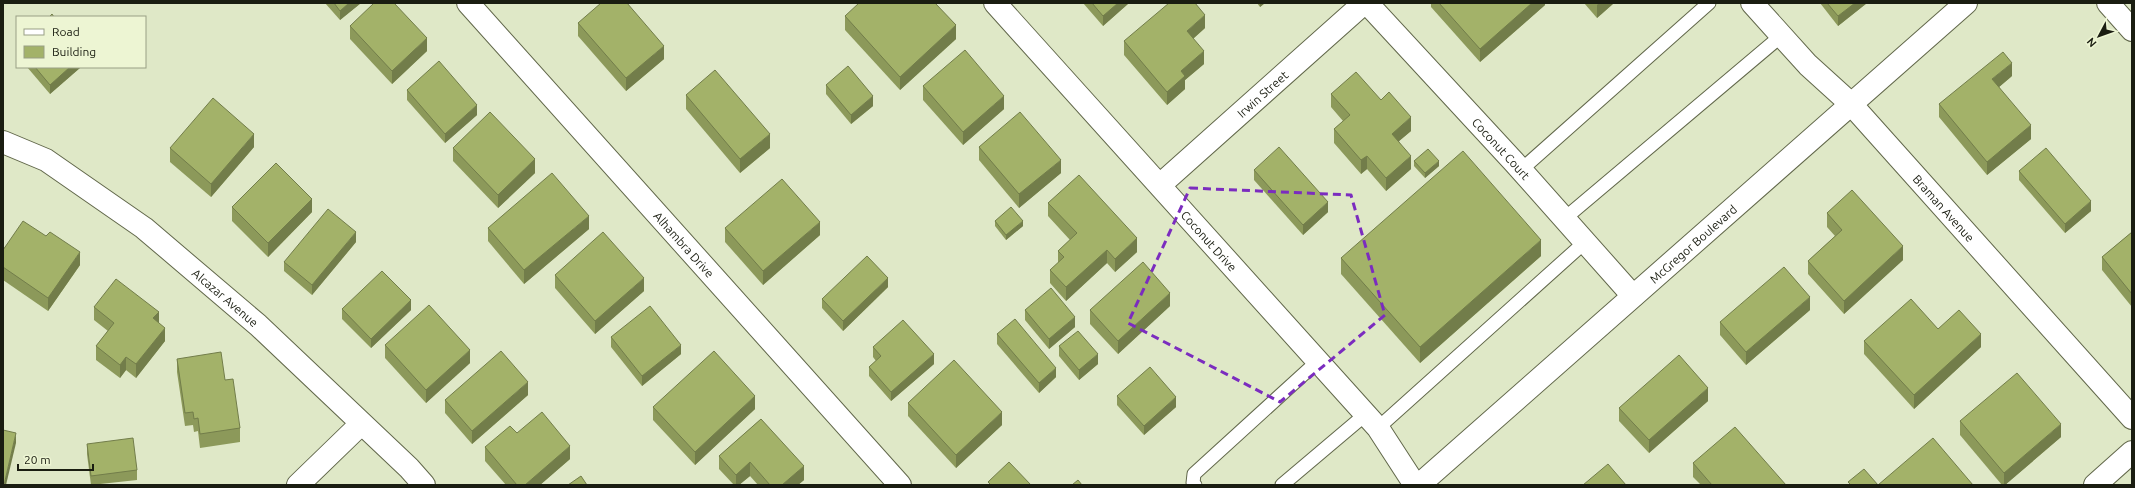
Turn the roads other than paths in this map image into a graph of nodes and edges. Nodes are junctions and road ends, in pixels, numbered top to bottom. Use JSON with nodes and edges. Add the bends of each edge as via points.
{"nodes":[{"id":1,"x":468,"y":3,"type":"edge"},
{"id":2,"x":995,"y":3,"type":"edge"},
{"id":3,"x":1364,"y":3,"type":"edge"},
{"id":4,"x":1367,"y":3,"type":"edge"},
{"id":5,"x":1709,"y":3,"type":"edge"},
{"id":6,"x":1752,"y":3,"type":"edge"},
{"id":7,"x":1966,"y":3,"type":"edge"},
{"id":8,"x":2108,"y":3,"type":"edge"},
{"id":9,"x":2132,"y":30,"type":"edge"},
{"id":10,"x":1781,"y":36,"type":"junction"},
{"id":11,"x":1851,"y":104,"type":"junction"},
{"id":12,"x":3,"y":142,"type":"edge"},
{"id":13,"x":1521,"y":170,"type":"junction"},
{"id":14,"x":1160,"y":185,"type":"junction"},
{"id":15,"x":1564,"y":219,"type":"junction"},
{"id":16,"x":1585,"y":242,"type":"junction"},
{"id":17,"x":1633,"y":296,"type":"junction"},
{"id":18,"x":1318,"y":360,"type":"junction"},
{"id":19,"x":2132,"y":418,"type":"edge"},
{"id":20,"x":1372,"y":421,"type":"junction"},
{"id":21,"x":361,"y":424,"type":"junction"},
{"id":22,"x":2132,"y":452,"type":"edge"},
{"id":23,"x":298,"y":485,"type":"edge"},
{"id":24,"x":424,"y":485,"type":"edge"},
{"id":25,"x":900,"y":485,"type":"edge"},
{"id":26,"x":1195,"y":485,"type":"edge"},
{"id":27,"x":1282,"y":485,"type":"edge"},
{"id":28,"x":1415,"y":485,"type":"edge"},
{"id":29,"x":1419,"y":485,"type":"edge"},
{"id":30,"x":2095,"y":485,"type":"edge"}],
"edges":[{"from":1,"to":25,"type":"street","name":"Alhambra Drive"},
{"from":2,"to":14,"type":"street","name":"Coconut Drive"},
{"from":3,"to":14,"type":"street","name":"Irwin Street"},
{"from":4,"to":13,"type":"street","name":"Coconut Court"},
{"from":5,"to":13,"type":"lane"},
{"from":6,"to":10,"type":"street","name":"Braman Avenue"},
{"from":7,"to":11,"type":"street","name":"McGregor Boulevard"},
{"from":8,"to":9,"type":"street"},
{"from":10,"to":11,"type":"street","name":"Braman Avenue"},
{"from":10,"to":15,"type":"lane"},
{"from":11,"to":17,"type":"street","name":"McGregor Boulevard"},
{"from":11,"to":19,"type":"street","name":"Braman Avenue"},
{"from":12,"to":21,"type":"street","name":"Alcazar Avenue","via":[[46,160],[144,228],[258,325]]},
{"from":13,"to":15,"type":"street","name":"Coconut Court"},
{"from":14,"to":18,"type":"street","name":"Coconut Drive"},
{"from":15,"to":16,"type":"street","name":"Coconut Court"},
{"from":16,"to":17,"type":"street","name":"Coconut Court"},
{"from":16,"to":20,"type":"lane"},
{"from":17,"to":29,"type":"street","name":"McGregor Boulevard"},
{"from":18,"to":20,"type":"street","name":"Coconut Drive"},
{"from":18,"to":26,"type":"lane","via":[[1194,474]]},
{"from":20,"to":27,"type":"lane"},
{"from":20,"to":28,"type":"street","name":"Coconut Drive"},
{"from":21,"to":23,"type":"street"},
{"from":21,"to":24,"type":"street","name":"Alcazar Avenue"},
{"from":22,"to":30,"type":"street"}]}
